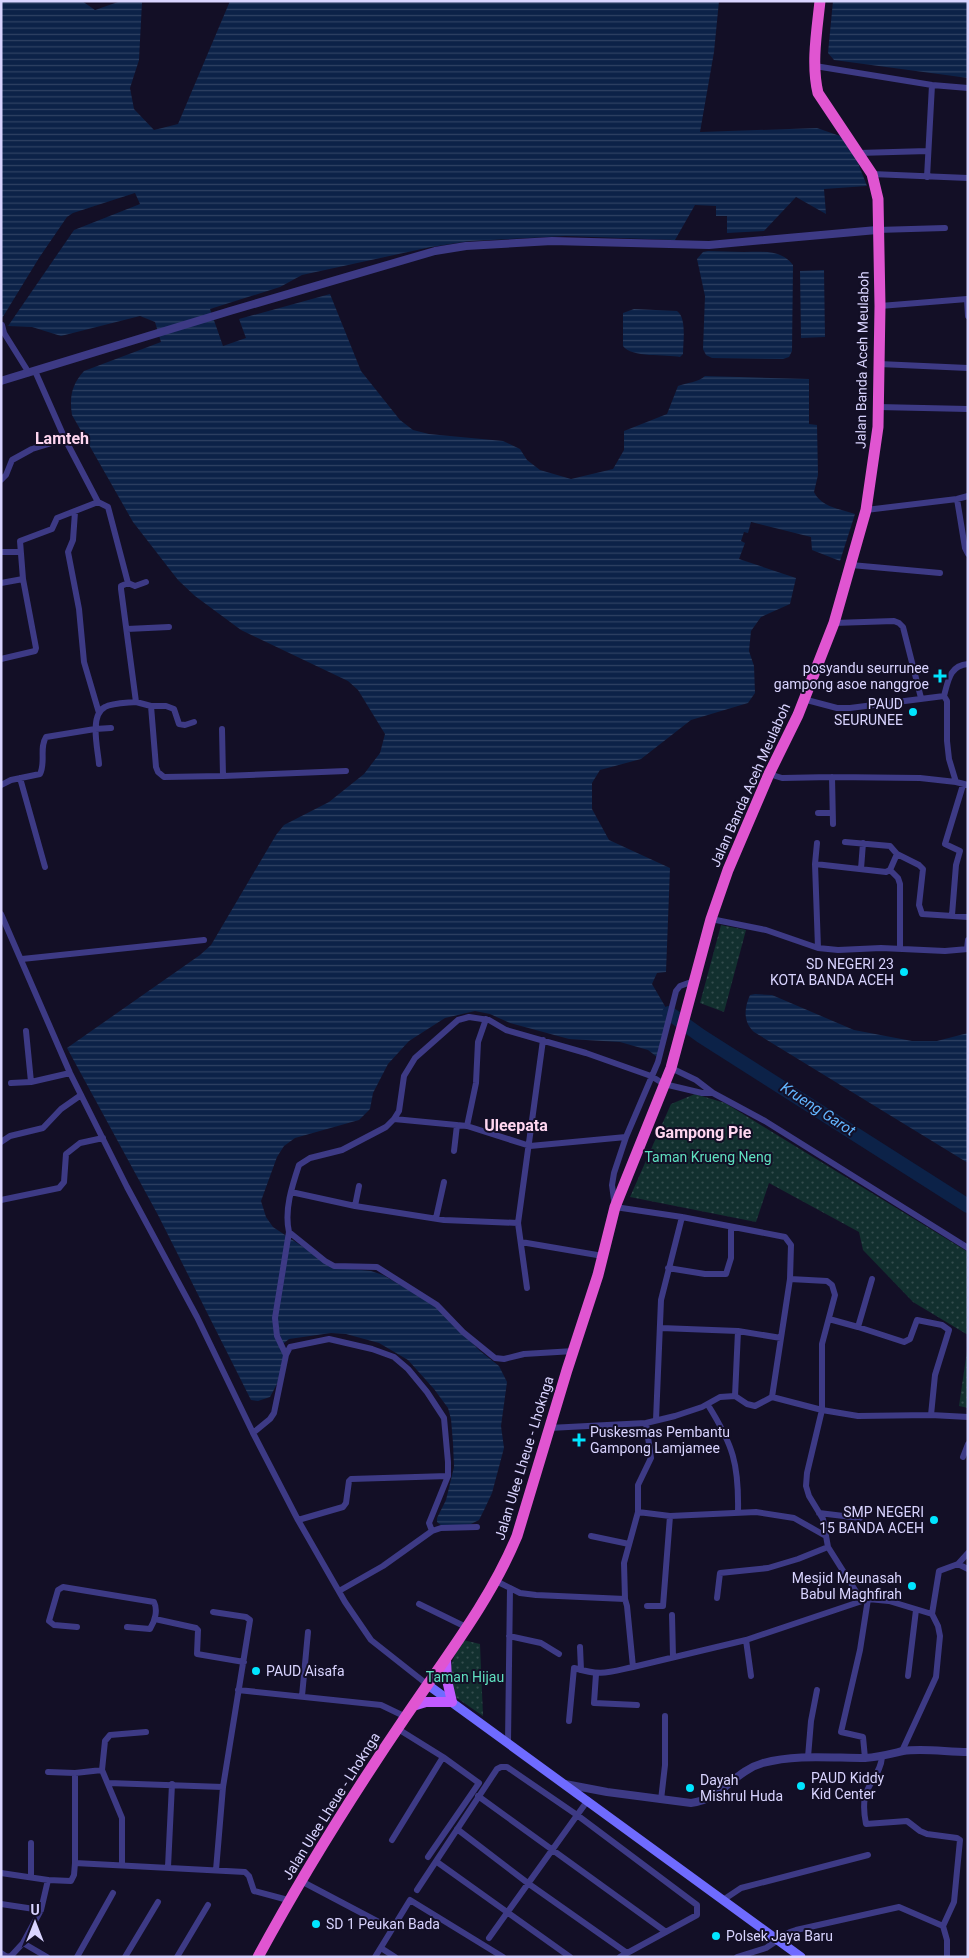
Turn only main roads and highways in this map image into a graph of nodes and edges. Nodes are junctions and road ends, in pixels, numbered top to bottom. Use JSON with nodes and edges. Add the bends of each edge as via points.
{"nodes":[{"id":1,"x":820,"y":4,"type":"edge"},
{"id":2,"x":672,"y":1065,"type":"joint"},
{"id":3,"x":446,"y":1660,"type":"junction"},
{"id":4,"x":428,"y":1685,"type":"junction"},
{"id":5,"x":452,"y":1702,"type":"junction"},
{"id":6,"x":413,"y":1706,"type":"junction"},
{"id":7,"x":258,"y":1957,"type":"edge"},
{"id":8,"x":801,"y":1957,"type":"edge"}],
"edges":[{"from":1,"to":2,"type":"highway","name":"Jalan Banda Aceh Meulaboh","via":[[815,66],[818,93],[872,174],[878,199],[880,306],[875,452],[866,510],[834,623],[798,715],[728,870],[711,919]]},
{"from":2,"to":3,"type":"highway","name":"Jalan Ulee Lheue - Lhoknga","via":[[615,1207],[517,1536],[496,1581]]},
{"from":3,"to":4,"type":"highway","name":"Jalan Ulee Lheue - Lhoknga"},
{"from":3,"to":5,"type":"main road"},
{"from":4,"to":5,"type":"main road"},
{"from":4,"to":6,"type":"highway","name":"Jalan Ulee Lheue - Lhoknga"},
{"from":5,"to":6,"type":"main road","via":[[426,1702]]},
{"from":5,"to":8,"type":"main road"},
{"from":6,"to":7,"type":"highway","name":"Jalan Ulee Lheue - Lhoknga","via":[[288,1900]]}]}
